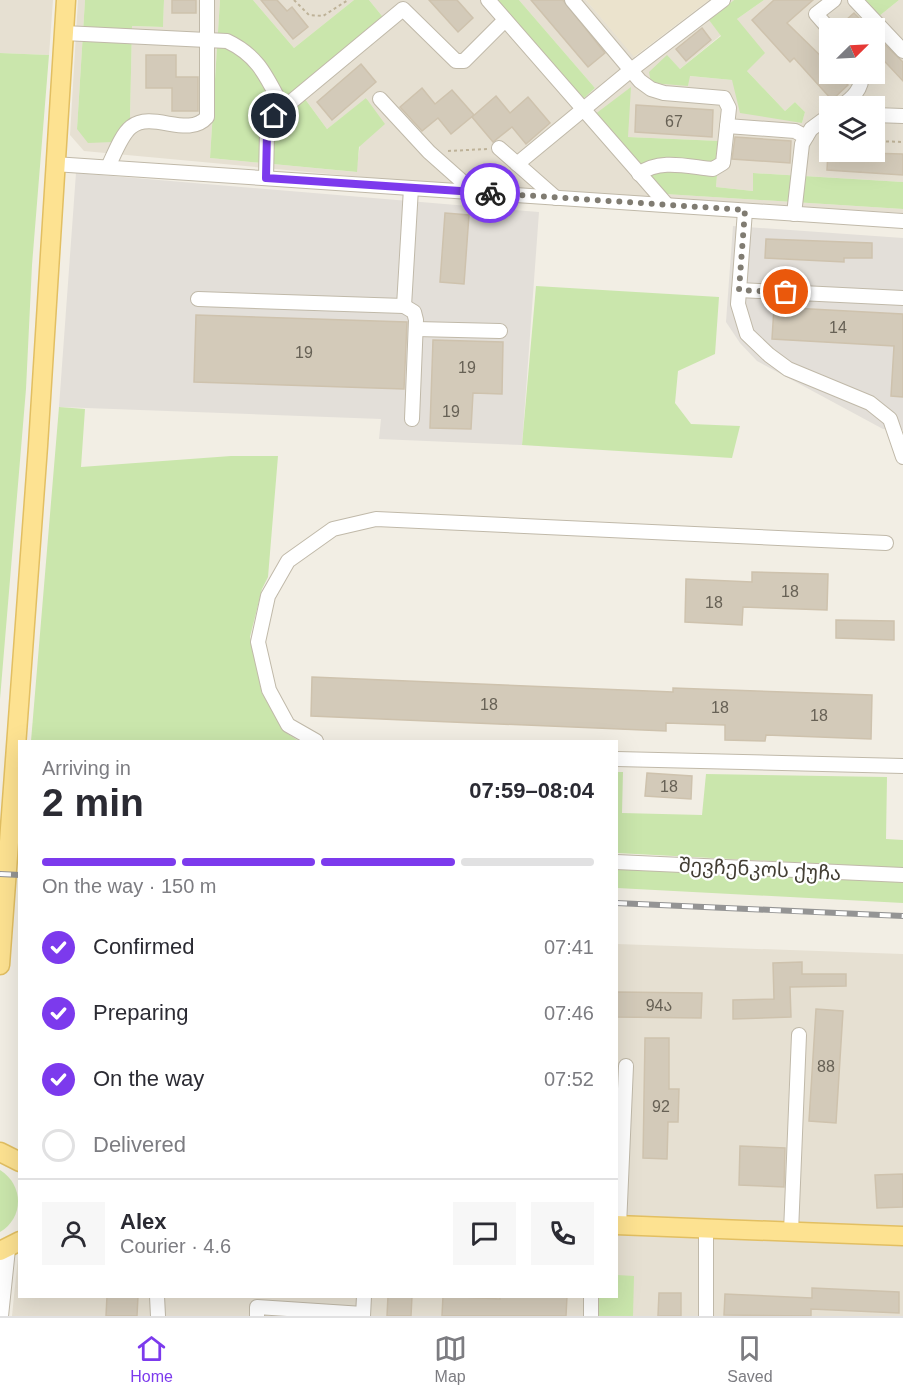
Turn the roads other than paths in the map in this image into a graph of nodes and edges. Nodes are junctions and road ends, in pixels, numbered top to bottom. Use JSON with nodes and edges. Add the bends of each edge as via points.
{"nodes":[{"id":1,"x":66,"y":0,"type":"edge"},
{"id":2,"x":207,"y":0,"type":"edge"},
{"id":3,"x":488,"y":0,"type":"edge"},
{"id":4,"x":572,"y":0,"type":"edge"},
{"id":5,"x":723,"y":0,"type":"edge"},
{"id":6,"x":834,"y":0,"type":"edge"},
{"id":7,"x":855,"y":0,"type":"edge"},
{"id":8,"x":399,"y":5,"type":"edge"},
{"id":9,"x":820,"y":18,"type":"edge"},
{"id":10,"x":505,"y":20,"type":"junction"},
{"id":11,"x":64,"y":33,"type":"junction"},
{"id":12,"x":208,"y":40,"type":"junction"},
{"id":13,"x":903,"y":51,"type":"edge"},
{"id":14,"x":631,"y":70,"type":"junction"},
{"id":15,"x":380,"y":99,"type":"dead end"},
{"id":16,"x":284,"y":108,"type":"junction"},
{"id":17,"x":583,"y":110,"type":"junction"},
{"id":18,"x":885,"y":115,"type":"edge"},
{"id":19,"x":903,"y":116,"type":"edge"},
{"id":20,"x":819,"y":123,"type":"edge"},
{"id":21,"x":727,"y":126,"type":"junction"},
{"id":22,"x":806,"y":137,"type":"junction"},
{"id":23,"x":499,"y":148,"type":"road end"},
{"id":24,"x":54,"y":164,"type":"junction"},
{"id":25,"x":517,"y":164,"type":"junction"},
{"id":26,"x":108,"y":167,"type":"junction"},
{"id":27,"x":639,"y":174,"type":"junction"},
{"id":28,"x":266,"y":178,"type":"junction"},
{"id":29,"x":411,"y":188,"type":"junction"},
{"id":30,"x":474,"y":192,"type":"junction"},
{"id":31,"x":556,"y":198,"type":"junction"},
{"id":32,"x":667,"y":205,"type":"junction"},
{"id":33,"x":745,"y":210,"type":"junction"},
{"id":34,"x":794,"y":214,"type":"junction"},
{"id":35,"x":903,"y":221,"type":"edge"},
{"id":36,"x":739,"y":290,"type":"junction"},
{"id":37,"x":903,"y":298,"type":"edge"},
{"id":38,"x":198,"y":299,"type":"dead end"},
{"id":39,"x":404,"y":306,"type":"junction"},
{"id":40,"x":416,"y":329,"type":"junction"},
{"id":41,"x":500,"y":331,"type":"dead end"},
{"id":42,"x":412,"y":419,"type":"dead end"},
{"id":43,"x":903,"y":457,"type":"edge"},
{"id":44,"x":886,"y":543,"type":"dead end"},
{"id":45,"x":314,"y":740,"type":"edge"},
{"id":46,"x":618,"y":759,"type":"edge"},
{"id":47,"x":903,"y":766,"type":"edge"},
{"id":48,"x":9,"y":835,"type":"edge"},
{"id":49,"x":618,"y":862,"type":"edge"},
{"id":50,"x":903,"y":875,"type":"edge"},
{"id":51,"x":0,"y":965,"type":"edge"},
{"id":52,"x":799,"y":1035,"type":"dead end"},
{"id":53,"x":626,"y":1066,"type":"dead end"},
{"id":54,"x":0,"y":1152,"type":"edge"},
{"id":55,"x":18,"y":1161,"type":"edge"},
{"id":56,"x":618,"y":1226,"type":"edge"},
{"id":57,"x":706,"y":1229,"type":"junction"},
{"id":58,"x":791,"y":1232,"type":"junction"},
{"id":59,"x":903,"y":1236,"type":"edge"},
{"id":60,"x":9,"y":1247,"type":"edge"},
{"id":61,"x":157,"y":1298,"type":"edge"},
{"id":62,"x":364,"y":1298,"type":"edge"},
{"id":63,"x":591,"y":1298,"type":"edge"},
{"id":64,"x":363,"y":1315,"type":"edge"},
{"id":65,"x":1,"y":1316,"type":"edge"},
{"id":66,"x":157,"y":1316,"type":"edge"},
{"id":67,"x":257,"y":1316,"type":"edge"},
{"id":68,"x":591,"y":1316,"type":"edge"},
{"id":69,"x":706,"y":1316,"type":"edge"}],
"edges":[{"from":1,"to":11,"type":"main road"},
{"from":2,"to":12,"type":"street"},
{"from":3,"to":10,"type":"street"},
{"from":4,"to":14,"type":"street"},
{"from":5,"to":14,"type":"street"},
{"from":6,"to":9,"type":"street","via":[[816,14]]},
{"from":7,"to":13,"type":"street"},
{"from":8,"to":10,"type":"street","via":[[456,61],[464,61]]},
{"from":8,"to":16,"type":"street"},
{"from":10,"to":17,"type":"street"},
{"from":11,"to":12,"type":"street"},
{"from":11,"to":24,"type":"main road"},
{"from":12,"to":16,"type":"street","via":[[227,41],[246,50]]},
{"from":12,"to":26,"type":"street","via":[[205,120],[192,125],[136,124],[127,131]]},
{"from":14,"to":17,"type":"street"},
{"from":14,"to":21,"type":"street","via":[[651,89],[724,98],[729,108]]},
{"from":15,"to":30,"type":"street","via":[[429,152]]},
{"from":16,"to":28,"type":"street","via":[[274,116],[267,132]]},
{"from":17,"to":25,"type":"street"},
{"from":17,"to":27,"type":"street"},
{"from":18,"to":19,"type":"street"},
{"from":20,"to":22,"type":"street"},
{"from":21,"to":22,"type":"street","via":[[795,131]]},
{"from":21,"to":27,"type":"street","via":[[723,163],[713,169],[659,164]]},
{"from":22,"to":34,"type":"street"},
{"from":23,"to":25,"type":"street"},
{"from":24,"to":26,"type":"street"},
{"from":24,"to":48,"type":"main road"},
{"from":25,"to":31,"type":"street"},
{"from":26,"to":28,"type":"street"},
{"from":27,"to":32,"type":"street"},
{"from":28,"to":29,"type":"street"},
{"from":29,"to":30,"type":"street"},
{"from":29,"to":39,"type":"street"},
{"from":30,"to":31,"type":"street"},
{"from":31,"to":32,"type":"street"},
{"from":32,"to":33,"type":"street"},
{"from":33,"to":34,"type":"street"},
{"from":33,"to":36,"type":"street"},
{"from":34,"to":35,"type":"street"},
{"from":36,"to":37,"type":"street"},
{"from":36,"to":43,"type":"street","via":[[738,304],[747,334],[788,369],[870,403],[890,419]]},
{"from":38,"to":39,"type":"street"},
{"from":39,"to":40,"type":"street","via":[[414,312]]},
{"from":40,"to":41,"type":"street"},
{"from":40,"to":42,"type":"street"},
{"from":44,"to":45,"type":"street","via":[[376,519],[333,529],[288,561],[268,596],[258,642],[269,690],[288,725]]},
{"from":46,"to":47,"type":"street"},
{"from":48,"to":51,"type":"main road"},
{"from":49,"to":50,"type":"street","name":"შევჩენკოს ქუჩა"},
{"from":52,"to":58,"type":"street"},
{"from":53,"to":56,"type":"street"},
{"from":54,"to":55,"type":"main road"},
{"from":56,"to":57,"type":"main road"},
{"from":57,"to":58,"type":"main road"},
{"from":57,"to":69,"type":"street"},
{"from":58,"to":59,"type":"main road"},
{"from":60,"to":65,"type":"street"},
{"from":61,"to":66,"type":"street"},
{"from":62,"to":64,"type":"street"},
{"from":63,"to":68,"type":"street"},
{"from":64,"to":67,"type":"street","via":[[257,1307]]}]}
